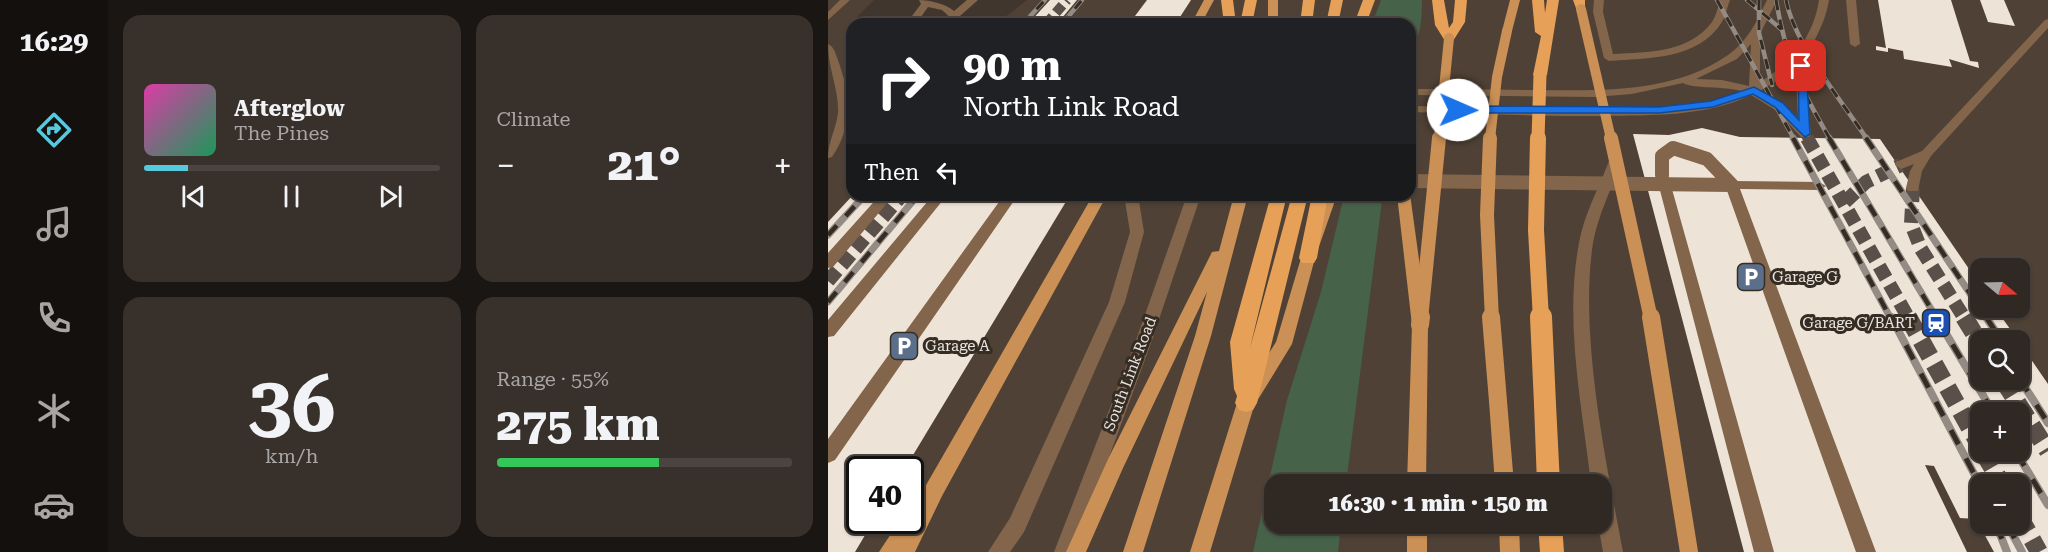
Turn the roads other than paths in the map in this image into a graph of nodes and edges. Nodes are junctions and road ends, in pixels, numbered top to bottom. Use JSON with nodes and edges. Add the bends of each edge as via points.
{"nodes":[{"id":1,"x":845,"y":0,"type":"edge"},
{"id":2,"x":973,"y":0,"type":"edge"},
{"id":3,"x":1209,"y":0,"type":"edge"},
{"id":4,"x":1227,"y":0,"type":"edge"},
{"id":5,"x":1251,"y":0,"type":"edge"},
{"id":6,"x":1273,"y":0,"type":"edge"},
{"id":7,"x":1309,"y":0,"type":"edge"},
{"id":8,"x":1337,"y":0,"type":"edge"},
{"id":9,"x":1369,"y":0,"type":"edge"},
{"id":10,"x":1438,"y":0,"type":"edge"},
{"id":11,"x":1461,"y":0,"type":"edge"},
{"id":12,"x":1515,"y":0,"type":"edge"},
{"id":13,"x":1538,"y":0,"type":"edge"},
{"id":14,"x":1553,"y":0,"type":"edge"},
{"id":15,"x":1599,"y":0,"type":"edge"},
{"id":16,"x":1725,"y":0,"type":"edge"},
{"id":17,"x":1772,"y":0,"type":"edge"},
{"id":18,"x":1824,"y":0,"type":"edge"},
{"id":19,"x":1851,"y":0,"type":"edge"},
{"id":20,"x":925,"y":2,"type":"edge"},
{"id":21,"x":1579,"y":3,"type":"edge"},
{"id":22,"x":956,"y":15,"type":"junction"},
{"id":23,"x":828,"y":17,"type":"edge"},
{"id":24,"x":915,"y":18,"type":"edge"},
{"id":25,"x":958,"y":18,"type":"edge"},
{"id":26,"x":1199,"y":18,"type":"edge"},
{"id":27,"x":1229,"y":18,"type":"edge"},
{"id":28,"x":1247,"y":18,"type":"edge"},
{"id":29,"x":1273,"y":18,"type":"edge"},
{"id":30,"x":1307,"y":18,"type":"edge"},
{"id":31,"x":1333,"y":18,"type":"edge"},
{"id":32,"x":1362,"y":18,"type":"edge"},
{"id":33,"x":2048,"y":22,"type":"edge"},
{"id":34,"x":1756,"y":35,"type":"junction"},
{"id":35,"x":1449,"y":38,"type":"junction"},
{"id":36,"x":1855,"y":44,"type":"dead end"},
{"id":37,"x":1808,"y":45,"type":"junction"},
{"id":38,"x":828,"y":47,"type":"edge"},
{"id":39,"x":1540,"y":75,"type":"junction"},
{"id":40,"x":1654,"y":87,"type":"junction"},
{"id":41,"x":1754,"y":90,"type":"junction"},
{"id":42,"x":1416,"y":92,"type":"edge"},
{"id":43,"x":1416,"y":109,"type":"edge"},
{"id":44,"x":828,"y":154,"type":"edge"},
{"id":45,"x":1926,"y":154,"type":"junction"},
{"id":46,"x":1615,"y":161,"type":"junction"},
{"id":47,"x":1901,"y":165,"type":"tunnel mouth"},
{"id":48,"x":1416,"y":181,"type":"edge"},
{"id":49,"x":1732,"y":185,"type":"junction"},
{"id":50,"x":1666,"y":186,"type":"junction"},
{"id":51,"x":1820,"y":186,"type":"dead end"},
{"id":52,"x":1913,"y":188,"type":"tunnel mouth"},
{"id":53,"x":882,"y":201,"type":"edge"},
{"id":54,"x":935,"y":201,"type":"edge"},
{"id":55,"x":1007,"y":201,"type":"edge"},
{"id":56,"x":1097,"y":201,"type":"edge"},
{"id":57,"x":1132,"y":201,"type":"edge"},
{"id":58,"x":1192,"y":201,"type":"edge"},
{"id":59,"x":1238,"y":201,"type":"edge"},
{"id":60,"x":1277,"y":201,"type":"edge"},
{"id":61,"x":1298,"y":201,"type":"edge"},
{"id":62,"x":1319,"y":201,"type":"edge"},
{"id":63,"x":1328,"y":201,"type":"edge"},
{"id":64,"x":1405,"y":201,"type":"edge"},
{"id":65,"x":1232,"y":226,"type":"junction"},
{"id":66,"x":1308,"y":258,"type":"junction"},
{"id":67,"x":828,"y":263,"type":"edge"},
{"id":68,"x":1420,"y":325,"type":"junction"},
{"id":69,"x":828,"y":332,"type":"edge"},
{"id":70,"x":1246,"y":403,"type":"junction"},
{"id":71,"x":828,"y":454,"type":"edge"},
{"id":72,"x":1417,"y":474,"type":"edge"},
{"id":73,"x":1504,"y":474,"type":"edge"},
{"id":74,"x":1548,"y":474,"type":"edge"},
{"id":75,"x":1600,"y":474,"type":"edge"},
{"id":76,"x":935,"y":489,"type":"junction"},
{"id":77,"x":1417,"y":534,"type":"edge"},
{"id":78,"x":1551,"y":534,"type":"edge"},
{"id":79,"x":1610,"y":534,"type":"edge"},
{"id":80,"x":889,"y":552,"type":"edge"},
{"id":81,"x":904,"y":552,"type":"edge"},
{"id":82,"x":998,"y":552,"type":"edge"},
{"id":83,"x":1064,"y":552,"type":"edge"},
{"id":84,"x":1076,"y":552,"type":"edge"},
{"id":85,"x":1133,"y":552,"type":"edge"},
{"id":86,"x":1200,"y":552,"type":"edge"},
{"id":87,"x":1417,"y":552,"type":"edge"},
{"id":88,"x":1552,"y":552,"type":"edge"},
{"id":89,"x":1613,"y":552,"type":"edge"},
{"id":90,"x":1689,"y":552,"type":"edge"},
{"id":91,"x":1764,"y":552,"type":"edge"},
{"id":92,"x":1866,"y":552,"type":"edge"}],
"edges":[{"from":1,"to":23,"type":"street"},
{"from":2,"to":22,"type":"street"},
{"from":3,"to":26,"type":"main road"},
{"from":4,"to":27,"type":"highway"},
{"from":5,"to":28,"type":"highway"},
{"from":6,"to":29,"type":"main road"},
{"from":7,"to":30,"type":"highway"},
{"from":8,"to":31,"type":"highway"},
{"from":9,"to":32,"type":"highway"},
{"from":10,"to":35,"type":"highway","via":[[1441,25]]},
{"from":11,"to":35,"type":"highway","via":[[1459,22]]},
{"from":12,"to":73,"type":"main road","bridge":true,"via":[[1500,62],[1490,134],[1487,249]]},
{"from":13,"to":39,"type":"highway"},
{"from":14,"to":39,"type":"highway"},
{"from":15,"to":16,"type":"street","via":[[1598,12],[1610,58],[1677,51],[1696,44],[1718,21]]},
{"from":17,"to":34,"type":"street"},
{"from":18,"to":37,"type":"street","via":[[1822,19]]},
{"from":19,"to":36,"type":"street"},
{"from":20,"to":22,"type":"street"},
{"from":20,"to":24,"type":"street"},
{"from":21,"to":46,"type":"main road","bridge":true},
{"from":22,"to":25,"type":"street"},
{"from":33,"to":45,"type":"street"},
{"from":34,"to":40,"type":"street","via":[[1743,49],[1715,67]]},
{"from":34,"to":41,"type":"street"},
{"from":35,"to":68,"type":"main road","bridge":true},
{"from":37,"to":41,"type":"street","via":[[1778,74]]},
{"from":37,"to":41,"type":"street","via":[[1800,79],[1805,134],[1779,105]]},
{"from":38,"to":44,"type":"street","via":[[846,112]]},
{"from":39,"to":74,"type":"highway","bridge":true,"via":[[1536,230]]},
{"from":40,"to":41,"type":"street","via":[[1708,82]]},
{"from":40,"to":42,"type":"street","via":[[1591,94]]},
{"from":41,"to":43,"type":"street","via":[[1713,104],[1659,110]]},
{"from":45,"to":47,"type":"street"},
{"from":45,"to":52,"type":"street","via":[[1916,171]]},
{"from":46,"to":75,"type":"street","bridge":true,"via":[[1586,242],[1583,302],[1584,345]]},
{"from":46,"to":90,"type":"main road","bridge":true,"via":[[1647,296]]},
{"from":48,"to":50,"type":"street","bridge":true},
{"from":49,"to":50,"type":"street","bridge":true},
{"from":49,"to":50,"type":"street","bridge":true,"via":[[1721,168],[1699,154],[1672,148],[1662,156]]},
{"from":49,"to":51,"type":"street"},
{"from":49,"to":92,"type":"street"},
{"from":50,"to":91,"type":"street"},
{"from":53,"to":67,"type":"street"},
{"from":54,"to":69,"type":"street"},
{"from":55,"to":71,"type":"street"},
{"from":56,"to":76,"type":"main road"},
{"from":57,"to":82,"type":"street","via":[[1137,232],[1117,302],[1017,525]]},
{"from":58,"to":83,"type":"street","name":"South Link Road"},
{"from":59,"to":65,"type":"main road"},
{"from":60,"to":70,"type":"highway","via":[[1240,342]]},
{"from":61,"to":70,"type":"highway"},
{"from":62,"to":66,"type":"highway"},
{"from":63,"to":66,"type":"main road"},
{"from":64,"to":68,"type":"main road"},
{"from":65,"to":84,"type":"main road"},
{"from":65,"to":85,"type":"main road","via":[[1203,336]]},
{"from":66,"to":70,"type":"main road","via":[[1284,344]]},
{"from":68,"to":72,"type":"main road"},
{"from":70,"to":86,"type":"main road"},
{"from":76,"to":80,"type":"main road"},
{"from":76,"to":81,"type":"main road"},
{"from":77,"to":87,"type":"main road"},
{"from":78,"to":88,"type":"highway"},
{"from":79,"to":89,"type":"street"}]}
